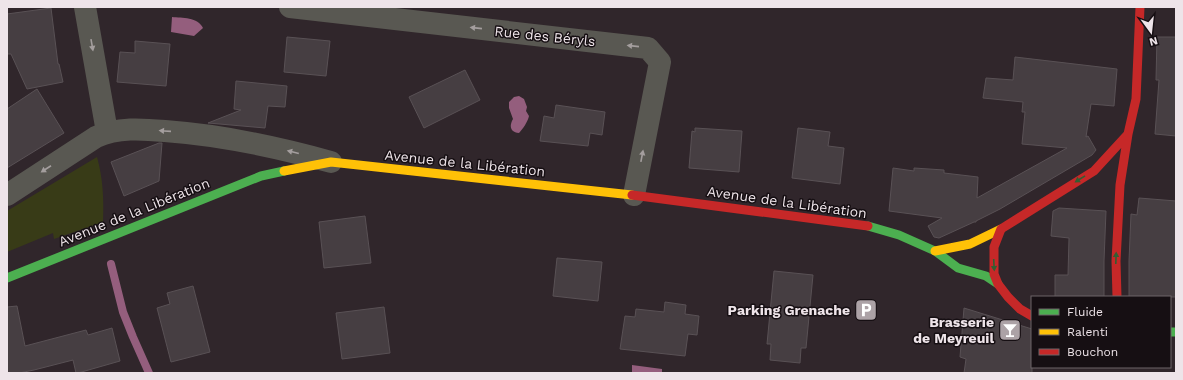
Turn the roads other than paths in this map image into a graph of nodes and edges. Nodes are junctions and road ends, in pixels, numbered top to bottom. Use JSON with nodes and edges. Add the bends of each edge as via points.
{"nodes":[{"id":1,"x":85,"y":7,"type":"edge"},
{"id":2,"x":290,"y":7,"type":"edge"},
{"id":3,"x":1140,"y":7,"type":"edge"},
{"id":4,"x":107,"y":132,"type":"junction"},
{"id":5,"x":1128,"y":134,"type":"junction"},
{"id":6,"x":331,"y":162,"type":"junction"},
{"id":7,"x":1102,"y":171,"type":"junction"},
{"id":8,"x":1120,"y":185,"type":"junction"},
{"id":9,"x":7,"y":195,"type":"edge"},
{"id":10,"x":634,"y":195,"type":"junction"},
{"id":11,"x":1002,"y":229,"type":"junction"},
{"id":12,"x":935,"y":251,"type":"junction"},
{"id":13,"x":7,"y":278,"type":"edge"},
{"id":14,"x":998,"y":284,"type":"junction"},
{"id":15,"x":1117,"y":296,"type":"edge"},
{"id":16,"x":1031,"y":315,"type":"edge"}],
"edges":[{"from":1,"to":4,"type":"street","one_way":true},
{"from":10,"to":2,"type":"street","name":"Rue des Béryls","one_way":true,"via":[[660,62],[648,48]]},
{"from":3,"to":5,"type":"street","via":[[1136,99]]},
{"from":6,"to":4,"type":"street","one_way":true,"via":[[290,151],[188,133],[144,129]]},
{"from":4,"to":9,"type":"street","one_way":true,"via":[[96,136]]},
{"from":5,"to":7,"type":"street","name":"Avenue de la Libération"},
{"from":5,"to":8,"type":"street"},
{"from":6,"to":10,"type":"street","name":"Avenue de la Libération"},
{"from":6,"to":13,"type":"street","name":"Avenue de la Libération","via":[[261,176]]},
{"from":7,"to":8,"type":"street","via":[[1116,177]]},
{"from":7,"to":11,"type":"street","name":"Avenue de la Libération","one_way":true},
{"from":15,"to":8,"type":"street","one_way":true},
{"from":10,"to":12,"type":"street","name":"Avenue de la Libération","via":[[866,226]]},
{"from":11,"to":12,"type":"street","name":"Avenue de la Libération","via":[[971,245]]},
{"from":11,"to":14,"type":"street","one_way":true,"via":[[994,247],[994,274]]},
{"from":12,"to":14,"type":"street","name":"Avenue de la Libération","via":[[958,268],[986,276]]},
{"from":14,"to":16,"type":"street","via":[[1020,309]]}]}
